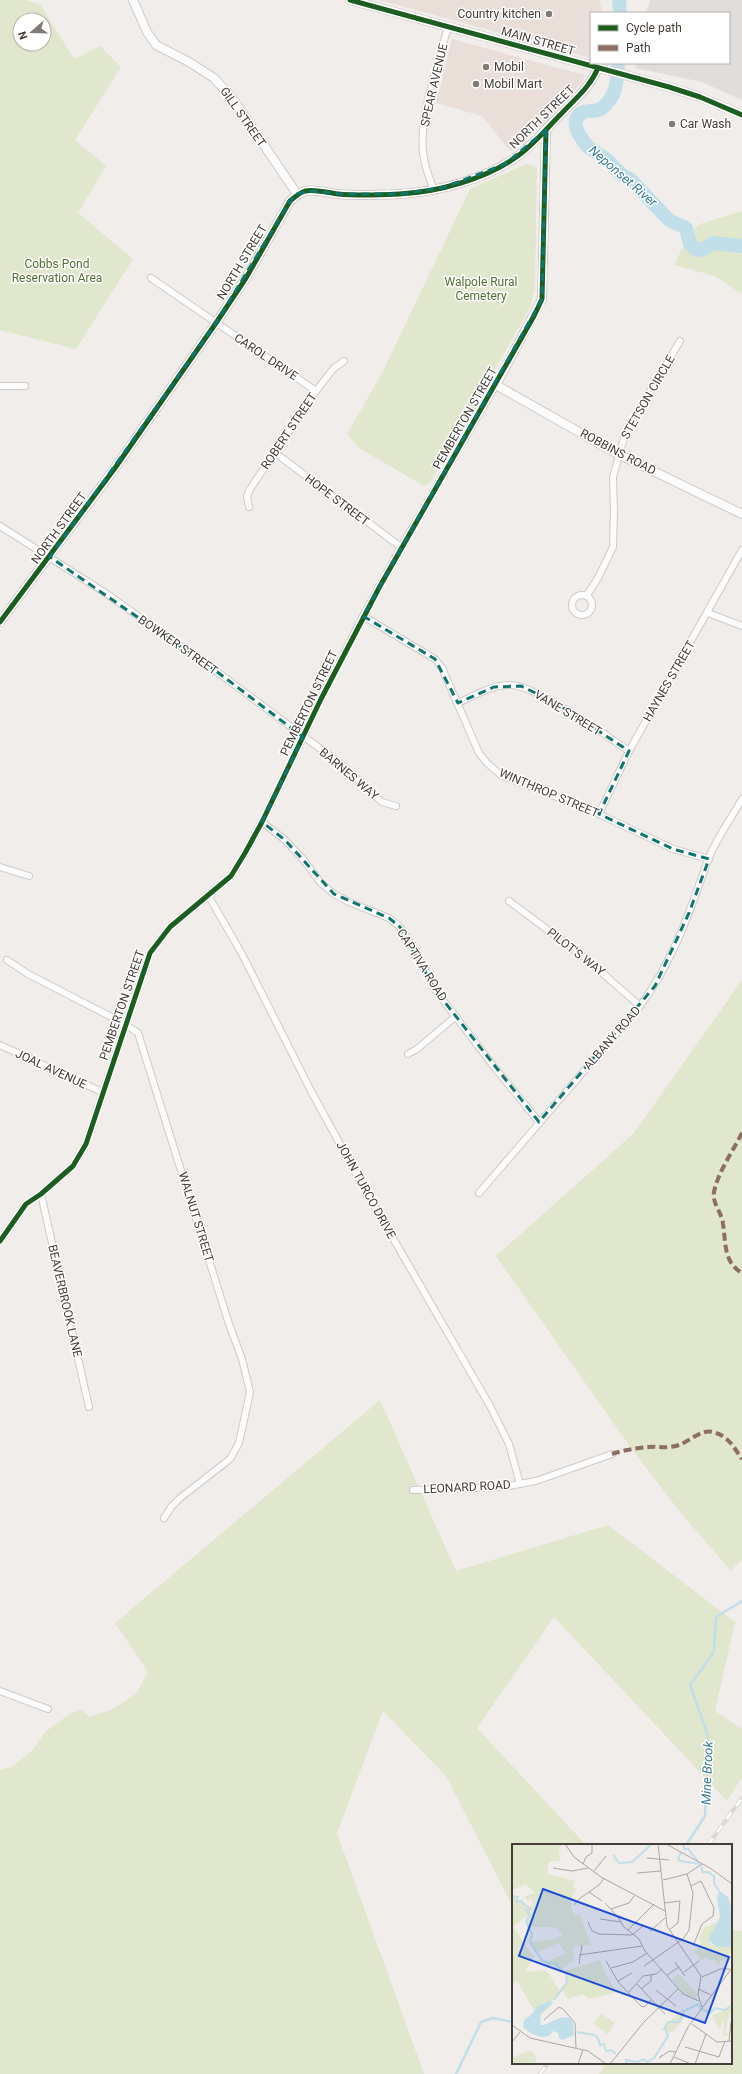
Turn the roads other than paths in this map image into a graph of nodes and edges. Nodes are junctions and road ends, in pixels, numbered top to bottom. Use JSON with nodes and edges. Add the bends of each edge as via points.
{"nodes":[{"id":1,"x":133,"y":0,"type":"edge"},
{"id":2,"x":350,"y":0,"type":"edge"},
{"id":3,"x":448,"y":26,"type":"junction"},
{"id":4,"x":598,"y":68,"type":"junction"},
{"id":5,"x":742,"y":115,"type":"edge"},
{"id":6,"x":546,"y":130,"type":"junction"},
{"id":7,"x":434,"y":190,"type":"junction"},
{"id":8,"x":297,"y":194,"type":"junction"},
{"id":9,"x":151,"y":278,"type":"dead end"},
{"id":10,"x":216,"y":323,"type":"junction"},
{"id":11,"x":680,"y":341,"type":"dead end"},
{"id":12,"x":344,"y":361,"type":"dead end"},
{"id":13,"x":496,"y":385,"type":"junction"},
{"id":14,"x":0,"y":386,"type":"edge"},
{"id":15,"x":25,"y":386,"type":"dead end"},
{"id":16,"x":316,"y":392,"type":"junction"},
{"id":17,"x":274,"y":452,"type":"junction"},
{"id":18,"x":618,"y":454,"type":"junction"},
{"id":19,"x":249,"y":507,"type":"dead end"},
{"id":20,"x":742,"y":514,"type":"edge"},
{"id":21,"x":0,"y":526,"type":"edge"},
{"id":22,"x":401,"y":547,"type":"junction"},
{"id":23,"x":742,"y":550,"type":"edge"},
{"id":24,"x":50,"y":557,"type":"junction"},
{"id":25,"x":587,"y":595,"type":"dead end"},
{"id":26,"x":708,"y":614,"type":"junction"},
{"id":27,"x":364,"y":616,"type":"junction"},
{"id":28,"x":0,"y":622,"type":"edge"},
{"id":29,"x":742,"y":626,"type":"edge"},
{"id":30,"x":458,"y":702,"type":"junction"},
{"id":31,"x":303,"y":737,"type":"junction"},
{"id":32,"x":630,"y":751,"type":"junction"},
{"id":33,"x":742,"y":799,"type":"edge"},
{"id":34,"x":396,"y":806,"type":"dead end"},
{"id":35,"x":599,"y":814,"type":"junction"},
{"id":36,"x":262,"y":822,"type":"junction"},
{"id":37,"x":708,"y":859,"type":"junction"},
{"id":38,"x":0,"y":867,"type":"edge"},
{"id":39,"x":28,"y":876,"type":"dead end"},
{"id":40,"x":208,"y":895,"type":"junction"},
{"id":41,"x":509,"y":901,"type":"dead end"},
{"id":42,"x":7,"y":960,"type":"dead end"},
{"id":43,"x":640,"y":1006,"type":"junction"},
{"id":44,"x":454,"y":1017,"type":"junction"},
{"id":45,"x":125,"y":1024,"type":"junction"},
{"id":46,"x":0,"y":1045,"type":"edge"},
{"id":47,"x":408,"y":1054,"type":"dead end"},
{"id":48,"x":102,"y":1092,"type":"junction"},
{"id":49,"x":539,"y":1122,"type":"junction"},
{"id":50,"x":479,"y":1193,"type":"dead end"},
{"id":51,"x":41,"y":1194,"type":"junction"},
{"id":52,"x":0,"y":1241,"type":"edge"},
{"id":53,"x":89,"y":1407,"type":"dead end"},
{"id":54,"x":612,"y":1454,"type":"dead end"},
{"id":55,"x":520,"y":1484,"type":"junction"},
{"id":56,"x":413,"y":1490,"type":"dead end"},
{"id":57,"x":164,"y":1518,"type":"dead end"},
{"id":58,"x":0,"y":1691,"type":"edge"},
{"id":59,"x":48,"y":1709,"type":"dead end"}],
"edges":[{"from":1,"to":8,"type":"street","name":"GILL STREET","via":[[147,32],[156,45],[214,78],[232,98]]},
{"from":2,"to":3,"type":"main road","name":"MAIN STREET"},
{"from":3,"to":4,"type":"main road","name":"MAIN STREET"},
{"from":3,"to":7,"type":"street","name":"SPEAR AVENUE","via":[[423,125],[422,151]]},
{"from":4,"to":5,"type":"main road","name":"MAIN STREET","via":[[700,97]]},
{"from":4,"to":6,"type":"street","name":"NORTH STREET","via":[[587,88]]},
{"from":6,"to":7,"type":"street","name":"NORTH STREET","via":[[505,164]]},
{"from":6,"to":13,"type":"street","name":"PEMBERTON STREET","via":[[542,299]]},
{"from":7,"to":8,"type":"street","name":"NORTH STREET","via":[[368,195],[311,190]]},
{"from":8,"to":10,"type":"street","name":"NORTH STREET","via":[[290,201],[246,278]]},
{"from":9,"to":10,"type":"street","name":"CAROL DRIVE"},
{"from":10,"to":16,"type":"street","name":"CAROL DRIVE"},
{"from":10,"to":24,"type":"street","name":"NORTH STREET"},
{"from":11,"to":18,"type":"street","name":"STETSON CIRCLE","via":[[625,434]]},
{"from":12,"to":16,"type":"street","name":"ROBERT STREET","via":[[333,369]]},
{"from":13,"to":18,"type":"street","name":"ROBBINS ROAD"},
{"from":13,"to":22,"type":"street","name":"PEMBERTON STREET"},
{"from":14,"to":15,"type":"street"},
{"from":16,"to":17,"type":"street","name":"ROBERT STREET"},
{"from":17,"to":19,"type":"street","name":"ROBERT STREET","via":[[250,489],[247,496]]},
{"from":17,"to":22,"type":"street","name":"HOPE STREET"},
{"from":18,"to":20,"type":"street","name":"ROBBINS ROAD"},
{"from":18,"to":25,"type":"street","name":"STETSON CIRCLE","via":[[613,477],[612,547]]},
{"from":21,"to":24,"type":"street","name":"BOWKER STREET"},
{"from":22,"to":27,"type":"street","name":"PEMBERTON STREET"},
{"from":23,"to":26,"type":"street","name":"HAYNES STREET"},
{"from":24,"to":28,"type":"street","name":"NORTH STREET"},
{"from":24,"to":31,"type":"street","name":"BOWKER STREET","via":[[193,655]]},
{"from":26,"to":29,"type":"street"},
{"from":26,"to":32,"type":"street","name":"HAYNES STREET"},
{"from":27,"to":30,"type":"street","name":"WINTHROP STREET","via":[[434,659],[442,668]]},
{"from":27,"to":31,"type":"street","name":"PEMBERTON STREET"},
{"from":30,"to":32,"type":"street","name":"VANE STREET","via":[[494,687],[521,686],[556,703]]},
{"from":30,"to":35,"type":"street","name":"WINTHROP STREET","via":[[479,753],[501,775]]},
{"from":31,"to":34,"type":"street","name":"BARNES WAY","via":[[342,766],[382,802]]},
{"from":31,"to":36,"type":"street","name":"PEMBERTON STREET"},
{"from":32,"to":35,"type":"street","name":"HAYNES STREET"},
{"from":33,"to":37,"type":"street","name":"ALBANY ROAD"},
{"from":35,"to":37,"type":"street","name":"WINTHROP STREET","via":[[673,849]]},
{"from":36,"to":40,"type":"street","name":"PEMBERTON STREET","via":[[230,876]]},
{"from":36,"to":44,"type":"street","name":"CAPTIVA ROAD","via":[[285,840],[321,883],[334,894],[388,918],[400,927],[436,991]]},
{"from":37,"to":43,"type":"street","name":"ALBANY ROAD","via":[[701,884],[676,943],[655,986]]},
{"from":38,"to":39,"type":"street"},
{"from":40,"to":45,"type":"street","name":"PEMBERTON STREET","via":[[170,927],[150,953]]},
{"from":40,"to":55,"type":"street","name":"JOHN TURCO DRIVE","via":[[242,954],[364,1188],[490,1406],[509,1444]]},
{"from":41,"to":43,"type":"street","name":"PILOT'S WAY","via":[[584,957]]},
{"from":42,"to":45,"type":"street","name":"WALNUT STREET","via":[[28,974]]},
{"from":43,"to":49,"type":"street","name":"ALBANY ROAD"},
{"from":44,"to":47,"type":"street"},
{"from":44,"to":49,"type":"street","name":"CAPTIVA ROAD"},
{"from":45,"to":48,"type":"street","name":"PEMBERTON STREET"},
{"from":45,"to":57,"type":"street","name":"WALNUT STREET","via":[[140,1036],[242,1359],[250,1392],[239,1443],[230,1458],[180,1498]]},
{"from":46,"to":48,"type":"street","name":"JOAL AVENUE"},
{"from":48,"to":51,"type":"street","name":"PEMBERTON STREET","via":[[91,1133],[73,1166]]},
{"from":49,"to":50,"type":"street","name":"ALBANY ROAD"},
{"from":51,"to":52,"type":"street","name":"PEMBERTON STREET","via":[[26,1204]]},
{"from":51,"to":53,"type":"street","name":"BEAVERBROOK LANE"},
{"from":54,"to":55,"type":"street","name":"LEONARD ROAD","via":[[536,1481]]},
{"from":55,"to":56,"type":"street","name":"LEONARD ROAD","via":[[503,1487]]},
{"from":58,"to":59,"type":"street"}]}
